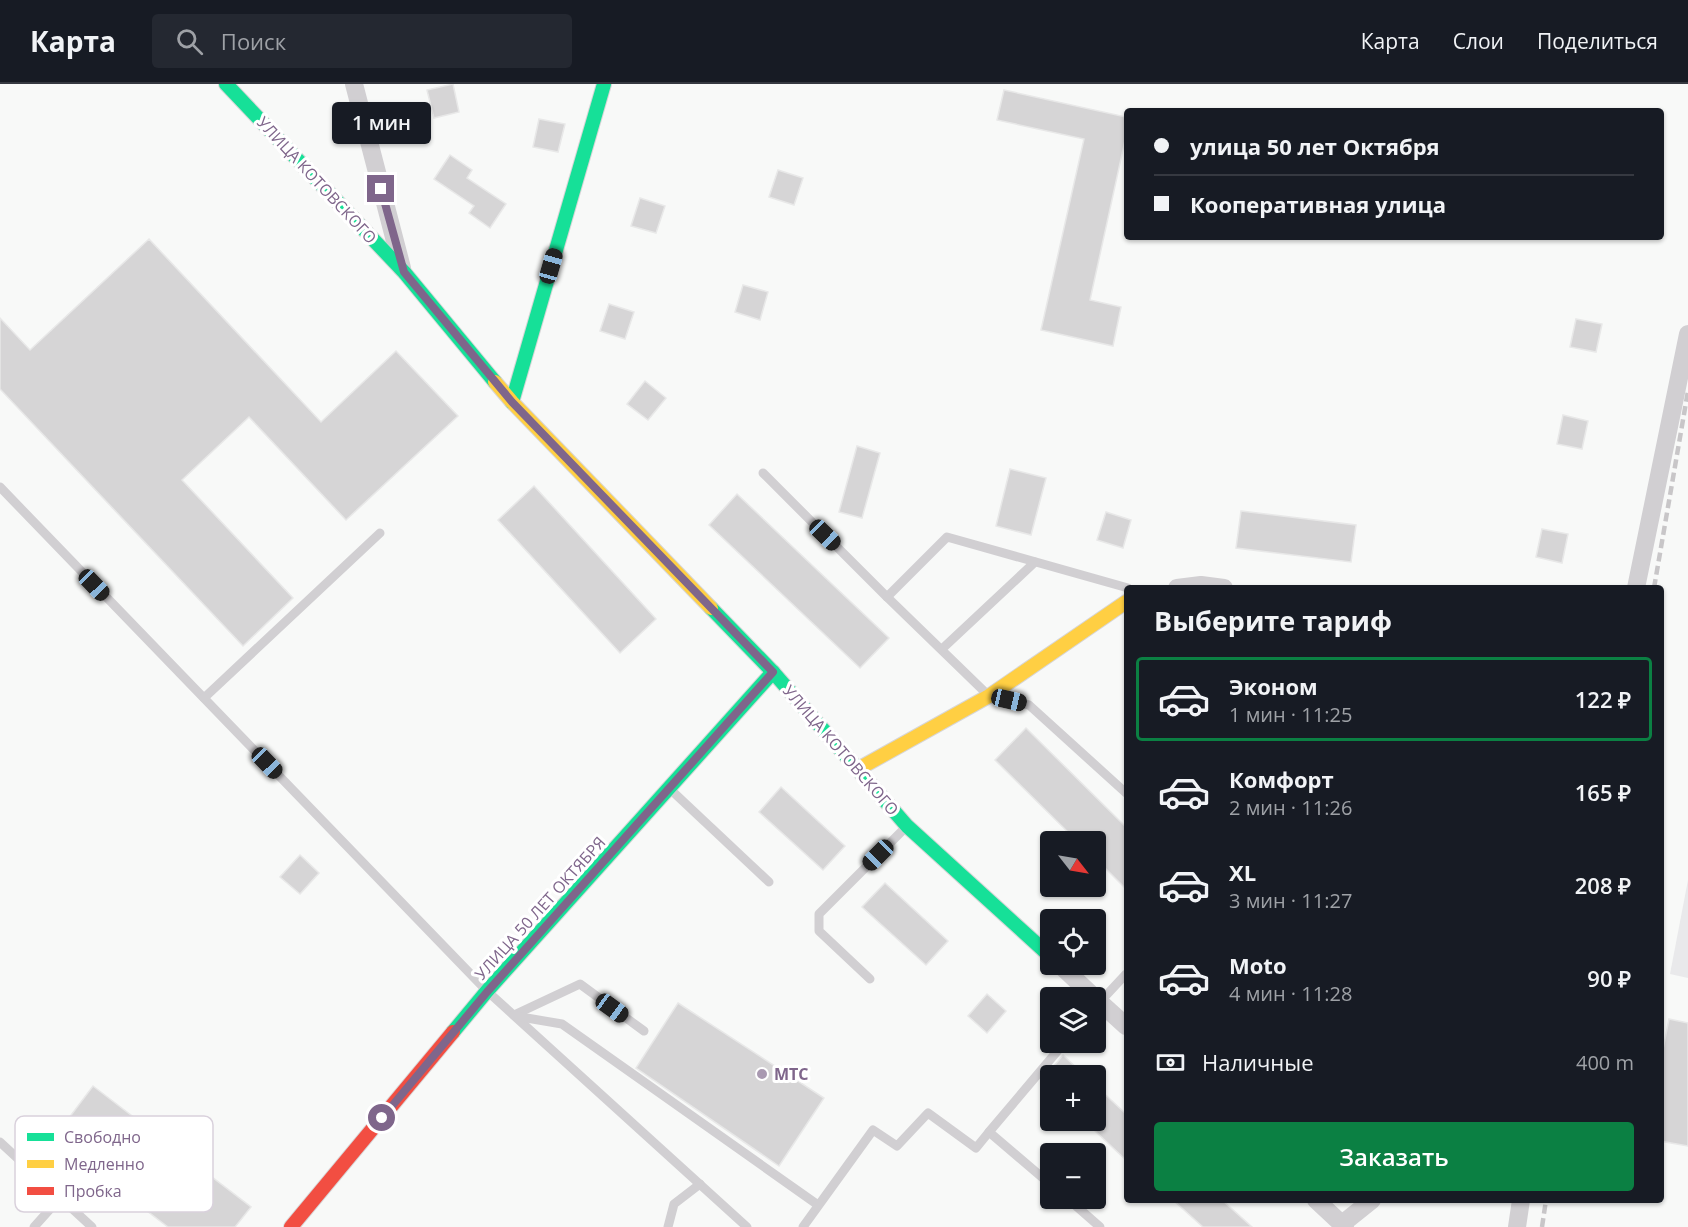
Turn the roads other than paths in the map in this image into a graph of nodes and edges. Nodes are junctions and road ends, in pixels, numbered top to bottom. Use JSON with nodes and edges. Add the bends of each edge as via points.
{"nodes":[{"id":1,"x":226,"y":84,"type":"edge"},
{"id":2,"x":354,"y":84,"type":"edge"},
{"id":3,"x":604,"y":84,"type":"edge"},
{"id":4,"x":404,"y":272,"type":"junction"},
{"id":5,"x":1688,"y":334,"type":"edge"},
{"id":6,"x":512,"y":402,"type":"junction"},
{"id":7,"x":763,"y":474,"type":"dead end"},
{"id":8,"x":0,"y":487,"type":"edge"},
{"id":9,"x":380,"y":532,"type":"dead end"},
{"id":10,"x":1035,"y":562,"type":"junction"},
{"id":11,"x":1637,"y":585,"type":"edge"},
{"id":12,"x":1124,"y":587,"type":"edge"},
{"id":13,"x":887,"y":597,"type":"junction"},
{"id":14,"x":1124,"y":603,"type":"edge"},
{"id":15,"x":942,"y":649,"type":"junction"},
{"id":16,"x":773,"y":672,"type":"junction"},
{"id":17,"x":989,"y":696,"type":"junction"},
{"id":18,"x":204,"y":698,"type":"junction"},
{"id":19,"x":858,"y":769,"type":"junction"},
{"id":20,"x":669,"y":789,"type":"junction"},
{"id":21,"x":1124,"y":791,"type":"edge"},
{"id":22,"x":908,"y":826,"type":"junction"},
{"id":23,"x":769,"y":882,"type":"dead end"},
{"id":24,"x":1040,"y":947,"type":"edge"},
{"id":25,"x":1070,"y":975,"type":"edge"},
{"id":26,"x":1124,"y":976,"type":"edge"},
{"id":27,"x":870,"y":979,"type":"dead end"},
{"id":28,"x":1082,"y":987,"type":"edge"},
{"id":29,"x":487,"y":992,"type":"junction"},
{"id":30,"x":1106,"y":992,"type":"edge"},
{"id":31,"x":1106,"y":1009,"type":"edge"},
{"id":32,"x":514,"y":1016,"type":"junction"},
{"id":33,"x":1124,"y":1024,"type":"edge"},
{"id":34,"x":644,"y":1031,"type":"dead end"},
{"id":35,"x":1056,"y":1053,"type":"edge"},
{"id":36,"x":989,"y":1132,"type":"junction"},
{"id":37,"x":0,"y":1142,"type":"edge"},
{"id":38,"x":15,"y":1156,"type":"edge"},
{"id":39,"x":1040,"y":1175,"type":"edge"},
{"id":40,"x":700,"y":1184,"type":"junction"},
{"id":41,"x":1319,"y":1203,"type":"edge"},
{"id":42,"x":1369,"y":1203,"type":"edge"},
{"id":43,"x":1521,"y":1203,"type":"edge"},
{"id":44,"x":818,"y":1204,"type":"junction"},
{"id":45,"x":1079,"y":1209,"type":"edge"},
{"id":46,"x":47,"y":1212,"type":"edge"},
{"id":47,"x":75,"y":1212,"type":"edge"},
{"id":48,"x":1344,"y":1226,"type":"edge"},
{"id":49,"x":34,"y":1227,"type":"edge"},
{"id":50,"x":92,"y":1227,"type":"edge"},
{"id":51,"x":291,"y":1227,"type":"edge"},
{"id":52,"x":668,"y":1227,"type":"edge"},
{"id":53,"x":747,"y":1227,"type":"edge"},
{"id":54,"x":802,"y":1227,"type":"edge"},
{"id":55,"x":1100,"y":1227,"type":"edge"},
{"id":56,"x":1517,"y":1227,"type":"edge"}],
"edges":[{"from":1,"to":4,"type":"main road","name":"УЛИЦА КОТОВСКОГО"},
{"from":2,"to":4,"type":"street"},
{"from":3,"to":6,"type":"main road"},
{"from":4,"to":6,"type":"main road","name":"УЛИЦА КОТОВСКОГО"},
{"from":5,"to":11,"type":"street"},
{"from":6,"to":16,"type":"main road","name":"УЛИЦА КОТОВСКОГО"},
{"from":7,"to":13,"type":"lane"},
{"from":8,"to":18,"type":"lane"},
{"from":9,"to":18,"type":"lane"},
{"from":10,"to":12,"type":"lane"},
{"from":10,"to":13,"type":"lane","via":[[947,537]]},
{"from":10,"to":15,"type":"lane"},
{"from":13,"to":15,"type":"lane"},
{"from":14,"to":17,"type":"main road"},
{"from":15,"to":17,"type":"lane"},
{"from":16,"to":19,"type":"main road","name":"УЛИЦА КОТОВСКОГО"},
{"from":16,"to":20,"type":"main road","name":"УЛИЦА 50 ЛЕТ ОКТЯБРЯ"},
{"from":17,"to":19,"type":"main road"},
{"from":17,"to":21,"type":"lane","via":[[1029,705]]},
{"from":18,"to":29,"type":"lane"},
{"from":19,"to":22,"type":"main road","name":"УЛИЦА КОТОВСКОГО"},
{"from":20,"to":23,"type":"lane"},
{"from":20,"to":29,"type":"main road","name":"УЛИЦА 50 ЛЕТ ОКТЯБРЯ"},
{"from":22,"to":24,"type":"main road","name":"УЛИЦА КОТОВСКОГО"},
{"from":22,"to":27,"type":"lane","via":[[819,914],[819,931]]},
{"from":25,"to":28,"type":"street"},
{"from":26,"to":30,"type":"lane"},
{"from":29,"to":32,"type":"lane"},
{"from":29,"to":51,"type":"main road","name":"УЛИЦА 50 ЛЕТ ОКТЯБРЯ"},
{"from":31,"to":33,"type":"street"},
{"from":32,"to":34,"type":"lane","via":[[580,984]]},
{"from":32,"to":40,"type":"lane"},
{"from":32,"to":44,"type":"lane","via":[[562,1024]]},
{"from":35,"to":36,"type":"lane"},
{"from":36,"to":39,"type":"lane"},
{"from":36,"to":44,"type":"lane","via":[[976,1148],[928,1113],[897,1146],[873,1130]]},
{"from":37,"to":38,"type":"lane"},
{"from":40,"to":52,"type":"lane","via":[[674,1204]]},
{"from":40,"to":53,"type":"lane"},
{"from":41,"to":48,"type":"street"},
{"from":42,"to":48,"type":"street"},
{"from":43,"to":56,"type":"street"},
{"from":44,"to":54,"type":"lane"},
{"from":45,"to":55,"type":"lane"},
{"from":46,"to":49,"type":"lane"},
{"from":47,"to":50,"type":"lane"}]}
